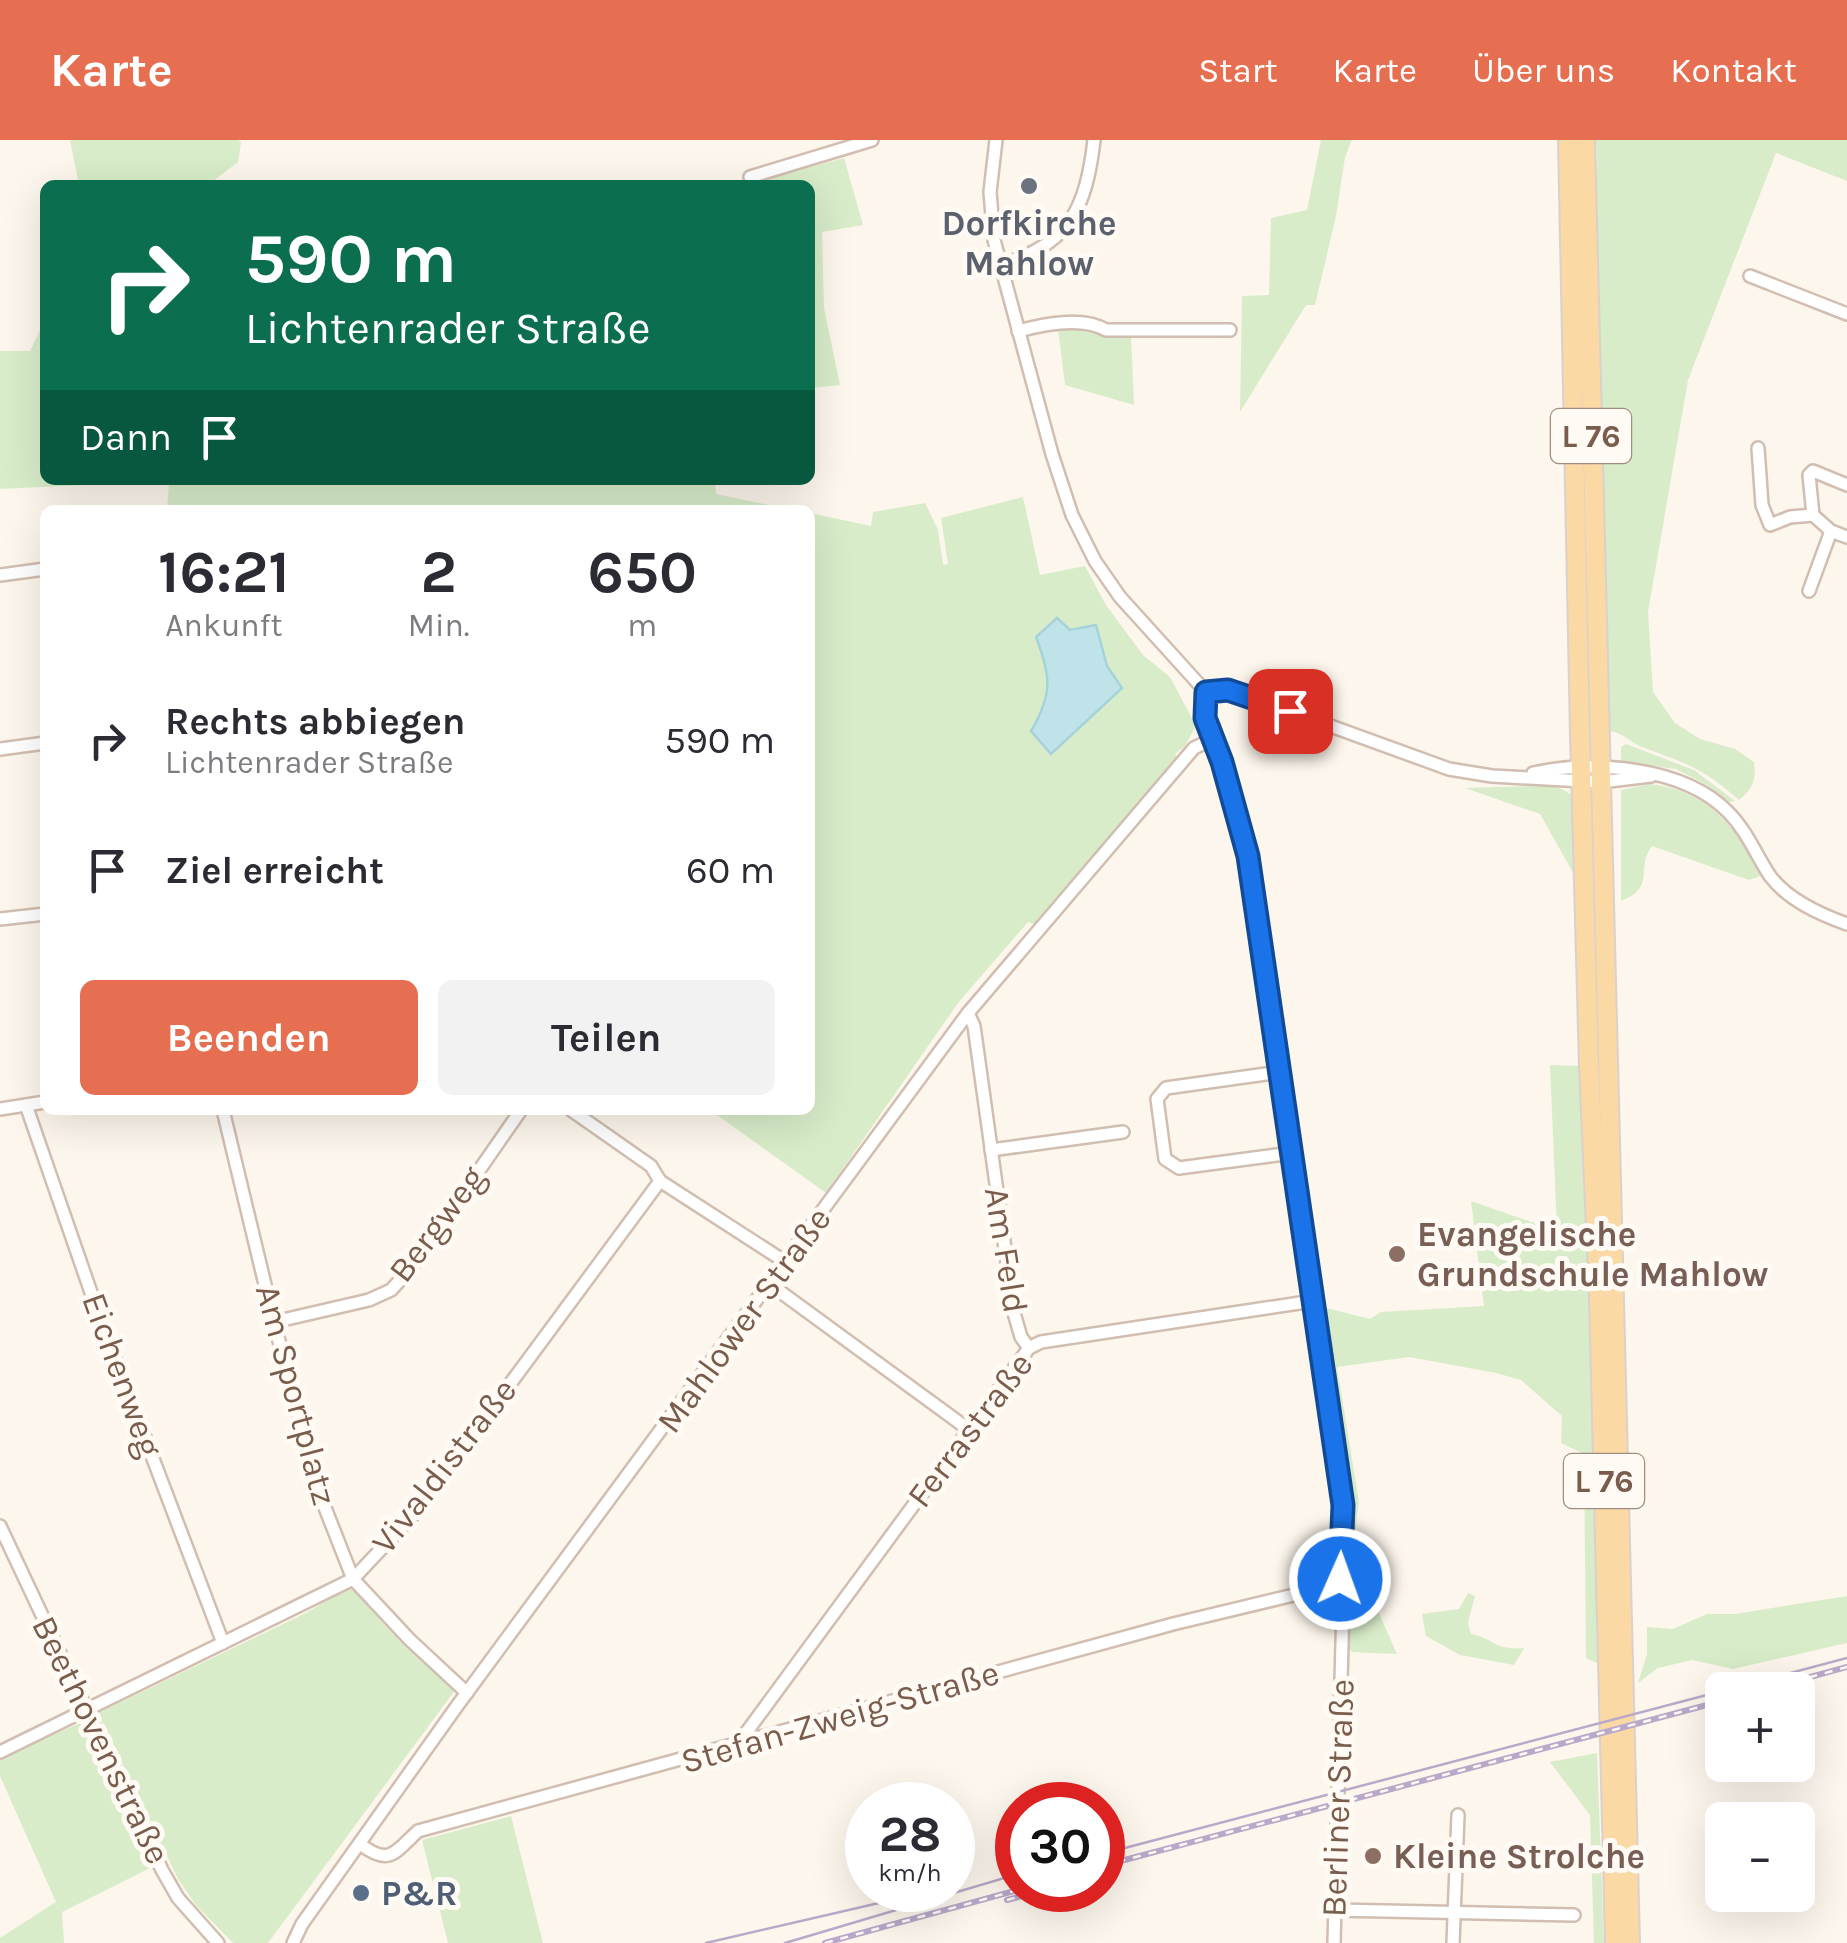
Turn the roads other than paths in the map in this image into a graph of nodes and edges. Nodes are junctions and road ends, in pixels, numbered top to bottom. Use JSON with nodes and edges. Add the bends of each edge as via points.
{"nodes":[{"id":1,"x":872,"y":140,"type":"edge"},
{"id":2,"x":996,"y":140,"type":"edge"},
{"id":3,"x":1094,"y":140,"type":"edge"},
{"id":4,"x":1568,"y":140,"type":"edge"},
{"id":5,"x":1585,"y":140,"type":"edge"},
{"id":6,"x":750,"y":177,"type":"dead end"},
{"id":7,"x":1000,"y":264,"type":"junction"},
{"id":8,"x":1750,"y":276,"type":"dead end"},
{"id":9,"x":1847,"y":314,"type":"edge"},
{"id":10,"x":1230,"y":330,"type":"dead end"},
{"id":11,"x":1018,"y":331,"type":"junction"},
{"id":12,"x":1758,"y":448,"type":"dead end"},
{"id":13,"x":1847,"y":484,"type":"edge"},
{"id":14,"x":1813,"y":516,"type":"junction"},
{"id":15,"x":1831,"y":531,"type":"junction"},
{"id":16,"x":1847,"y":536,"type":"edge"},
{"id":17,"x":40,"y":570,"type":"edge"},
{"id":18,"x":0,"y":575,"type":"edge"},
{"id":19,"x":1810,"y":591,"type":"dead end"},
{"id":20,"x":1206,"y":692,"type":"junction"},
{"id":21,"x":1213,"y":739,"type":"junction"},
{"id":22,"x":40,"y":744,"type":"edge"},
{"id":23,"x":0,"y":748,"type":"edge"},
{"id":24,"x":1591,"y":774,"type":"junction"},
{"id":25,"x":40,"y":915,"type":"edge"},
{"id":26,"x":0,"y":920,"type":"edge"},
{"id":27,"x":1847,"y":924,"type":"edge"},
{"id":28,"x":968,"y":1014,"type":"junction"},
{"id":29,"x":1280,"y":1072,"type":"junction"},
{"id":30,"x":40,"y":1103,"type":"edge"},
{"id":31,"x":26,"y":1104,"type":"junction"},
{"id":32,"x":0,"y":1108,"type":"edge"},
{"id":33,"x":224,"y":1115,"type":"edge"},
{"id":34,"x":518,"y":1115,"type":"edge"},
{"id":35,"x":577,"y":1115,"type":"edge"},
{"id":36,"x":1123,"y":1132,"type":"dead end"},
{"id":37,"x":991,"y":1150,"type":"junction"},
{"id":38,"x":1292,"y":1153,"type":"junction"},
{"id":39,"x":660,"y":1181,"type":"junction"},
{"id":40,"x":787,"y":1263,"type":"junction"},
{"id":41,"x":771,"y":1285,"type":"junction"},
{"id":42,"x":1313,"y":1300,"type":"junction"},
{"id":43,"x":274,"y":1322,"type":"junction"},
{"id":44,"x":1035,"y":1345,"type":"junction"},
{"id":45,"x":968,"y":1429,"type":"junction"},
{"id":46,"x":0,"y":1526,"type":"edge"},
{"id":47,"x":353,"y":1579,"type":"junction"},
{"id":48,"x":1337,"y":1586,"type":"junction"},
{"id":49,"x":223,"y":1642,"type":"junction"},
{"id":50,"x":467,"y":1693,"type":"junction"},
{"id":51,"x":85,"y":1712,"type":"junction"},
{"id":52,"x":742,"y":1744,"type":"junction"},
{"id":53,"x":0,"y":1752,"type":"edge"},
{"id":54,"x":1458,"y":1815,"type":"dead end"},
{"id":55,"x":360,"y":1844,"type":"junction"},
{"id":56,"x":1336,"y":1910,"type":"junction"},
{"id":57,"x":1454,"y":1913,"type":"junction"},
{"id":58,"x":1574,"y":1915,"type":"dead end"},
{"id":59,"x":302,"y":1924,"type":"junction"},
{"id":60,"x":218,"y":1943,"type":"edge"},
{"id":61,"x":280,"y":1943,"type":"edge"},
{"id":62,"x":292,"y":1943,"type":"edge"},
{"id":63,"x":1334,"y":1943,"type":"edge"},
{"id":64,"x":1453,"y":1943,"type":"edge"},
{"id":65,"x":1615,"y":1943,"type":"edge"},
{"id":66,"x":1630,"y":1943,"type":"edge"}],
"edges":[{"from":1,"to":6,"type":"street"},
{"from":2,"to":7,"type":"street","via":[[990,214]]},
{"from":3,"to":7,"type":"street","via":[[1083,194],[1055,241]]},
{"from":4,"to":24,"type":"main road","number":"L 76"},
{"from":5,"to":24,"type":"main road","number":"L 76"},
{"from":7,"to":11,"type":"street"},
{"from":8,"to":9,"type":"street"},
{"from":10,"to":11,"type":"street","via":[[1045,324]]},
{"from":11,"to":20,"type":"street","via":[[1052,454],[1095,561]]},
{"from":12,"to":14,"type":"street","via":[[1770,525]]},
{"from":13,"to":14,"type":"street","via":[[1813,471]]},
{"from":14,"to":15,"type":"street"},
{"from":15,"to":16,"type":"street"},
{"from":15,"to":19,"type":"street"},
{"from":17,"to":18,"type":"street"},
{"from":20,"to":21,"type":"street","name":"Berliner Straße","via":[[1203,710]]},
{"from":20,"to":24,"type":"street","via":[[1236,692],[1449,768],[1492,776]]},
{"from":21,"to":28,"type":"street","name":"Mahlower Straße","via":[[1194,748]]},
{"from":21,"to":29,"type":"street","name":"Berliner Straße","via":[[1248,856]]},
{"from":22,"to":23,"type":"street"},
{"from":24,"to":27,"type":"street","via":[[1679,780],[1717,802],[1772,878],[1800,903]]},
{"from":24,"to":65,"type":"main road","number":"L 76"},
{"from":24,"to":66,"type":"main road","number":"L 76"},
{"from":25,"to":26,"type":"street"},
{"from":28,"to":37,"type":"street","name":"Am Feld"},
{"from":28,"to":40,"type":"street","name":"Mahlower Straße"},
{"from":29,"to":38,"type":"street","name":"Berliner Straße"},
{"from":29,"to":38,"type":"street","via":[[1166,1088],[1157,1099],[1165,1159],[1179,1168]]},
{"from":30,"to":31,"type":"street"},
{"from":31,"to":32,"type":"street"},
{"from":31,"to":49,"type":"street","name":"Eichenweg"},
{"from":33,"to":43,"type":"street","name":"Am Sportplatz"},
{"from":34,"to":43,"type":"street","name":"Bergweg","via":[[391,1290]]},
{"from":35,"to":39,"type":"street","via":[[651,1166]]},
{"from":36,"to":37,"type":"street","name":"Am Feld"},
{"from":37,"to":44,"type":"street","name":"Am Feld","via":[[1014,1313],[1021,1337]]},
{"from":38,"to":42,"type":"street","name":"Berliner Straße"},
{"from":39,"to":40,"type":"street"},
{"from":39,"to":47,"type":"street","name":"Vivaldistraße","via":[[414,1514]]},
{"from":40,"to":41,"type":"street","name":"Mahlower Straße"},
{"from":41,"to":45,"type":"street"},
{"from":41,"to":50,"type":"street","name":"Mahlower Straße"},
{"from":42,"to":44,"type":"street","name":"Ferrastraße"},
{"from":42,"to":48,"type":"street","name":"Berliner Straße","via":[[1343,1505]]},
{"from":43,"to":47,"type":"street","name":"Am Sportplatz","via":[[320,1495]]},
{"from":44,"to":45,"type":"street","name":"Ferrastraße"},
{"from":45,"to":52,"type":"street","name":"Ferrastraße"},
{"from":46,"to":51,"type":"street","name":"Beethovenstraße"},
{"from":47,"to":49,"type":"street","name":"Vivaldistraße"},
{"from":47,"to":50,"type":"street","name":"Am Sportplatz"},
{"from":48,"to":52,"type":"street","name":"Stefan-Zweig-Straße","via":[[1173,1624]]},
{"from":48,"to":56,"type":"street","name":"Berliner Straße","via":[[1342,1606]]},
{"from":49,"to":51,"type":"street","name":"Vivaldistraße"},
{"from":50,"to":55,"type":"street","name":"Mahlower Straße"},
{"from":51,"to":53,"type":"street","name":"Vivaldistraße"},
{"from":51,"to":60,"type":"street","name":"Beethovenstraße","via":[[178,1898]]},
{"from":52,"to":55,"type":"street","name":"Stefan-Zweig-Straße","via":[[418,1832],[387,1857]]},
{"from":54,"to":57,"type":"street"},
{"from":55,"to":59,"type":"street","name":"Mahlower Straße"},
{"from":56,"to":57,"type":"street"},
{"from":56,"to":63,"type":"street","name":"Berliner Straße"},
{"from":57,"to":58,"type":"street"},
{"from":57,"to":64,"type":"street"},
{"from":59,"to":61,"type":"street","name":"Mahlower Straße"},
{"from":59,"to":62,"type":"street","name":"Mahlower Straße"}]}
